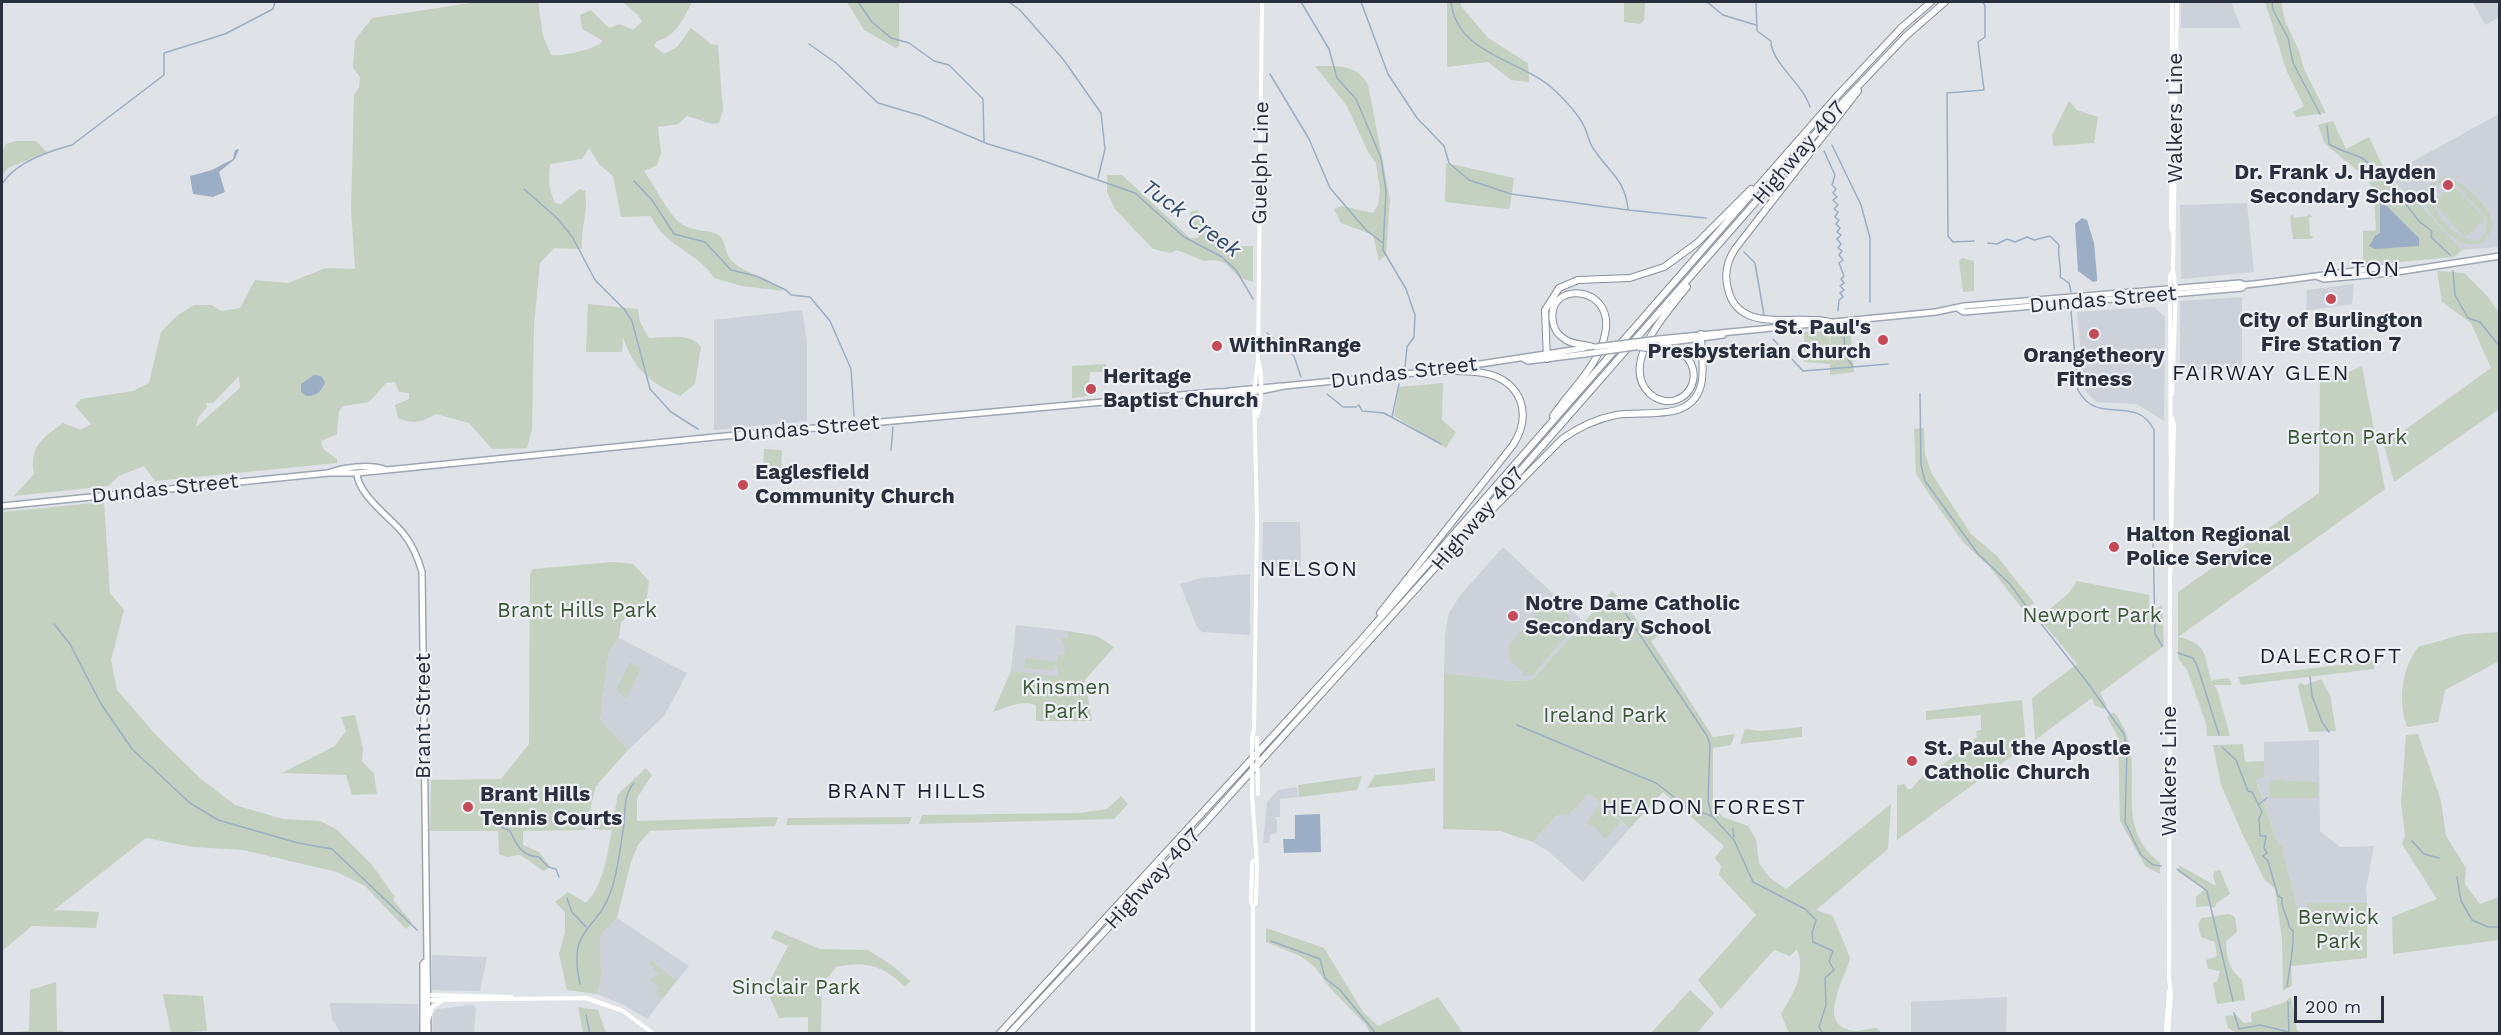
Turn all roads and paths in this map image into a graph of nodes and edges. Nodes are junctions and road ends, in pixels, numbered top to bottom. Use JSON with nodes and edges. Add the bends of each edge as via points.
{"nodes":[{"id":1,"x":1262,"y":2,"type":"edge"},
{"id":2,"x":1931,"y":2,"type":"edge"},
{"id":3,"x":1945,"y":2,"type":"edge"},
{"id":4,"x":2172,"y":2,"type":"edge"},
{"id":5,"x":2177,"y":2,"type":"edge"},
{"id":6,"x":1877,"y":66,"type":"junction"},
{"id":7,"x":1791,"y":148,"type":"junction"},
{"id":8,"x":2174,"y":233,"type":"junction"},
{"id":9,"x":1716,"y":248,"type":"junction"},
{"id":10,"x":2498,"y":258,"type":"edge"},
{"id":11,"x":2173,"y":292,"type":"junction"},
{"id":12,"x":1830,"y":322,"type":"junction"},
{"id":13,"x":1701,"y":337,"type":"junction"},
{"id":14,"x":1656,"y":344,"type":"junction"},
{"id":15,"x":1640,"y":346,"type":"joint"},
{"id":16,"x":1593,"y":347,"type":"junction"},
{"id":17,"x":1547,"y":356,"type":"junction"},
{"id":18,"x":1431,"y":371,"type":"junction"},
{"id":19,"x":1257,"y":389,"type":"junction"},
{"id":20,"x":1228,"y":391,"type":"junction"},
{"id":21,"x":1236,"y":393,"type":"junction"},
{"id":22,"x":1254,"y":405,"type":"junction"},
{"id":23,"x":1257,"y":417,"type":"junction"},
{"id":24,"x":1537,"y":439,"type":"junction"},
{"id":25,"x":384,"y":469,"type":"junction"},
{"id":26,"x":328,"y":473,"type":"junction"},
{"id":27,"x":357,"y":473,"type":"junction"},
{"id":28,"x":2,"y":506,"type":"edge"},
{"id":29,"x":1451,"y":550,"type":"junction"},
{"id":30,"x":1362,"y":639,"type":"junction"},
{"id":31,"x":426,"y":961,"type":"junction"},
{"id":32,"x":428,"y":997,"type":"junction"},
{"id":33,"x":512,"y":997,"type":"junction"},
{"id":34,"x":445,"y":1000,"type":"junction"},
{"id":35,"x":428,"y":1020,"type":"junction"},
{"id":36,"x":2168,"y":1033,"type":"edge"},
{"id":37,"x":423,"y":1034,"type":"edge"},
{"id":38,"x":428,"y":1034,"type":"edge"},
{"id":39,"x":654,"y":1034,"type":"edge"},
{"id":40,"x":999,"y":1034,"type":"edge"},
{"id":41,"x":1009,"y":1034,"type":"edge"},
{"id":42,"x":1253,"y":1034,"type":"edge"}],
"edges":[{"from":1,"to":19,"type":"main road","name":"Guelph Line"},
{"from":2,"to":7,"type":"highway","name":"Highway 407","via":[[1873,57]]},
{"from":3,"to":6,"type":"highway","name":"Highway 407"},
{"from":4,"to":8,"type":"main road","name":"Walkers Line"},
{"from":5,"to":8,"type":"main road","name":"Walkers Line"},
{"from":6,"to":9,"type":"highway","name":"Highway 407"},
{"from":6,"to":12,"type":"highway","via":[[1740,242],[1727,266],[1730,295],[1745,313],[1770,321]]},
{"from":7,"to":17,"type":"highway","via":[[1680,258],[1630,278],[1578,280],[1559,288],[1545,310]]},
{"from":7,"to":24,"type":"highway","name":"Highway 407"},
{"from":8,"to":11,"type":"main road","name":"Walkers Line"},
{"from":9,"to":14,"type":"highway","via":[[1660,321],[1641,357],[1641,378],[1650,394],[1658,399],[1677,400],[1692,386],[1690,361],[1678,351]]},
{"from":9,"to":29,"type":"highway","name":"Highway 407"},
{"from":10,"to":11,"type":"main road","name":"Dundas Street"},
{"from":11,"to":12,"type":"main road","name":"Dundas Street"},
{"from":11,"to":36,"type":"main road","name":"Walkers Line","via":[[2169,390],[2172,418]]},
{"from":12,"to":13,"type":"main road","name":"Dundas Street"},
{"from":13,"to":14,"type":"main road","name":"Dundas Street"},
{"from":13,"to":29,"type":"highway","via":[[1701,384],[1688,404],[1669,413],[1619,415],[1577,429],[1555,445]]},
{"from":14,"to":15,"type":"highway","bridge":true},
{"from":14,"to":16,"type":"main road","name":"Dundas Street","bridge":true},
{"from":15,"to":17,"type":"main road","name":"Dundas Street","bridge":true},
{"from":16,"to":17,"type":"main road","name":"Dundas Street"},
{"from":16,"to":24,"type":"highway","via":[[1563,339],[1554,328],[1555,306],[1568,294],[1582,292],[1600,304],[1605,336],[1590,367]]},
{"from":17,"to":18,"type":"main road","name":"Dundas Street"},
{"from":18,"to":19,"type":"main road","name":"Dundas Street"},
{"from":18,"to":30,"type":"highway","via":[[1480,372],[1505,380],[1521,403],[1521,426],[1513,445]]},
{"from":19,"to":20,"type":"main road","name":"Dundas Street"},
{"from":19,"to":21,"type":"main road","name":"Dundas Street"},
{"from":19,"to":22,"type":"main road","name":"Guelph Line"},
{"from":19,"to":23,"type":"main road","name":"Guelph Line"},
{"from":20,"to":21,"type":"main road","name":"Dundas Street"},
{"from":20,"to":25,"type":"main road","name":"Dundas Street"},
{"from":21,"to":22,"type":"main road"},
{"from":22,"to":23,"type":"main road","name":"Guelph Line"},
{"from":23,"to":42,"type":"main road","name":"Guelph Line","bridge":true},
{"from":24,"to":30,"type":"highway","name":"Highway 407"},
{"from":25,"to":26,"type":"main road","name":"Dundas Street","via":[[348,468]]},
{"from":25,"to":27,"type":"main road","name":"Dundas Street"},
{"from":26,"to":27,"type":"main road","name":"Dundas Street"},
{"from":26,"to":28,"type":"main road","name":"Dundas Street"},
{"from":27,"to":31,"type":"main road","name":"Brant Street","via":[[365,491],[404,534],[422,572]]},
{"from":29,"to":41,"type":"highway","name":"Highway 407"},
{"from":30,"to":40,"type":"highway","name":"Highway 407"},
{"from":31,"to":32,"type":"main road","name":"Brant Street"},
{"from":31,"to":37,"type":"main road","name":"Brant Street"},
{"from":32,"to":33,"type":"main road"},
{"from":32,"to":34,"type":"main road"},
{"from":32,"to":35,"type":"main road","name":"Brant Street"},
{"from":33,"to":34,"type":"main road"},
{"from":33,"to":39,"type":"main road","via":[[566,996],[600,1002],[629,1014]]},
{"from":34,"to":35,"type":"main road","via":[[432,1007]]},
{"from":35,"to":38,"type":"main road","name":"Brant Street"}]}
